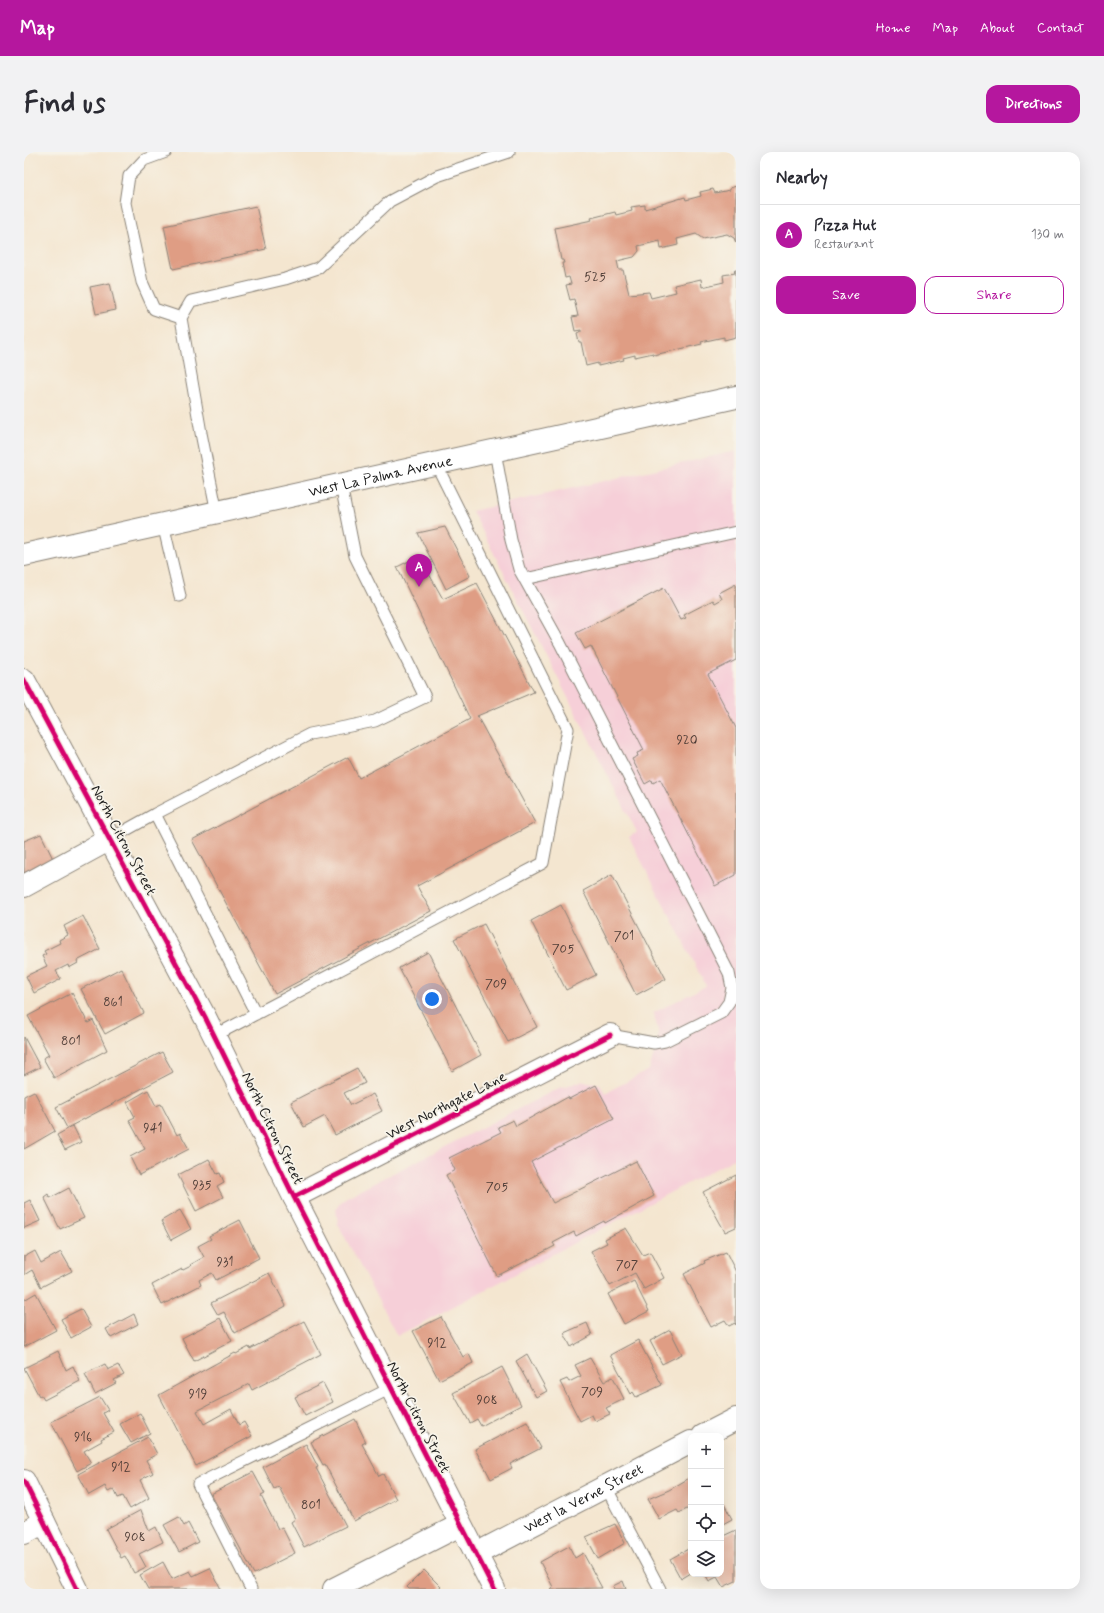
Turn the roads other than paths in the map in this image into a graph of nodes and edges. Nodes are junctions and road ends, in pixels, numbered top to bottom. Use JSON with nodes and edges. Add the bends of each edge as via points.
{"nodes":[{"id":1,"x":166,"y":152,"type":"edge"},
{"id":2,"x":509,"y":152,"type":"edge"},
{"id":3,"x":182,"y":318,"type":"junction"},
{"id":4,"x":736,"y":397,"type":"edge"},
{"id":5,"x":495,"y":451,"type":"junction"},
{"id":6,"x":436,"y":464,"type":"junction"},
{"id":7,"x":342,"y":485,"type":"junction"},
{"id":8,"x":217,"y":513,"type":"junction"},
{"id":9,"x":163,"y":524,"type":"junction"},
{"id":10,"x":736,"y":532,"type":"edge"},
{"id":11,"x":24,"y":555,"type":"edge"},
{"id":12,"x":525,"y":579,"type":"junction"},
{"id":13,"x":180,"y":596,"type":"dead end"},
{"id":14,"x":24,"y":680,"type":"edge"},
{"id":15,"x":155,"y":814,"type":"junction"},
{"id":16,"x":110,"y":839,"type":"junction"},
{"id":17,"x":24,"y":886,"type":"edge"},
{"id":18,"x":256,"y":1014,"type":"junction"},
{"id":19,"x":610,"y":1035,"type":"joint"},
{"id":20,"x":214,"y":1036,"type":"junction"},
{"id":21,"x":294,"y":1197,"type":"junction"},
{"id":22,"x":391,"y":1388,"type":"junction"},
{"id":23,"x":736,"y":1419,"type":"edge"},
{"id":24,"x":709,"y":1433,"type":"edge"},
{"id":25,"x":688,"y":1444,"type":"edge"},
{"id":26,"x":24,"y":1482,"type":"edge"},
{"id":27,"x":606,"y":1487,"type":"junction"},
{"id":28,"x":44,"y":1522,"type":"junction"},
{"id":29,"x":460,"y":1525,"type":"junction"},
{"id":30,"x":24,"y":1533,"type":"edge"},
{"id":31,"x":476,"y":1554,"type":"junction"},
{"id":32,"x":77,"y":1589,"type":"edge"},
{"id":33,"x":251,"y":1589,"type":"edge"},
{"id":34,"x":334,"y":1589,"type":"edge"},
{"id":35,"x":494,"y":1589,"type":"edge"},
{"id":36,"x":660,"y":1589,"type":"edge"}],
"edges":[{"from":1,"to":3,"type":"lane","via":[[144,160],[129,176],[125,203],[142,282],[154,309]]},
{"from":2,"to":3,"type":"lane","via":[[437,176],[390,201],[318,268],[285,279],[191,301]]},
{"from":3,"to":8,"type":"lane"},
{"from":4,"to":5,"type":"street","name":"West La Palma Avenue"},
{"from":5,"to":6,"type":"street","name":"West La Palma Avenue"},
{"from":5,"to":12,"type":"lane","via":[[514,555]]},
{"from":6,"to":7,"type":"street","name":"West La Palma Avenue"},
{"from":6,"to":18,"type":"lane","via":[[568,729],[543,863]]},
{"from":7,"to":8,"type":"street","name":"West La Palma Avenue"},
{"from":7,"to":15,"type":"lane","via":[[355,556],[425,697],[375,721],[310,734]]},
{"from":8,"to":9,"type":"street","name":"West La Palma Avenue"},
{"from":9,"to":11,"type":"street","name":"West La Palma Avenue"},
{"from":9,"to":13,"type":"lane"},
{"from":10,"to":12,"type":"lane"},
{"from":12,"to":19,"type":"lane","via":[[725,966],[732,988],[729,1002],[721,1013],[665,1041],[654,1043]]},
{"from":14,"to":16,"type":"street","name":"North Citron Street"},
{"from":15,"to":16,"type":"lane"},
{"from":15,"to":18,"type":"lane"},
{"from":16,"to":17,"type":"street"},
{"from":16,"to":20,"type":"street","name":"North Citron Street"},
{"from":18,"to":20,"type":"lane"},
{"from":19,"to":21,"type":"street","name":"West Northgate Lane"},
{"from":20,"to":21,"type":"street","name":"North Citron Street"},
{"from":21,"to":22,"type":"street","name":"North Citron Street"},
{"from":22,"to":29,"type":"street","name":"North Citron Street"},
{"from":22,"to":33,"type":"lane","via":[[198,1484]]},
{"from":23,"to":24,"type":"street"},
{"from":25,"to":27,"type":"street","name":"West la Verne Street"},
{"from":26,"to":28,"type":"street"},
{"from":27,"to":31,"type":"street","name":"West la Verne Street"},
{"from":27,"to":36,"type":"lane"},
{"from":28,"to":30,"type":"street"},
{"from":28,"to":32,"type":"street"},
{"from":29,"to":31,"type":"street","name":"North Citron Street"},
{"from":29,"to":34,"type":"street"},
{"from":31,"to":35,"type":"street","name":"North Citron Street"}]}
